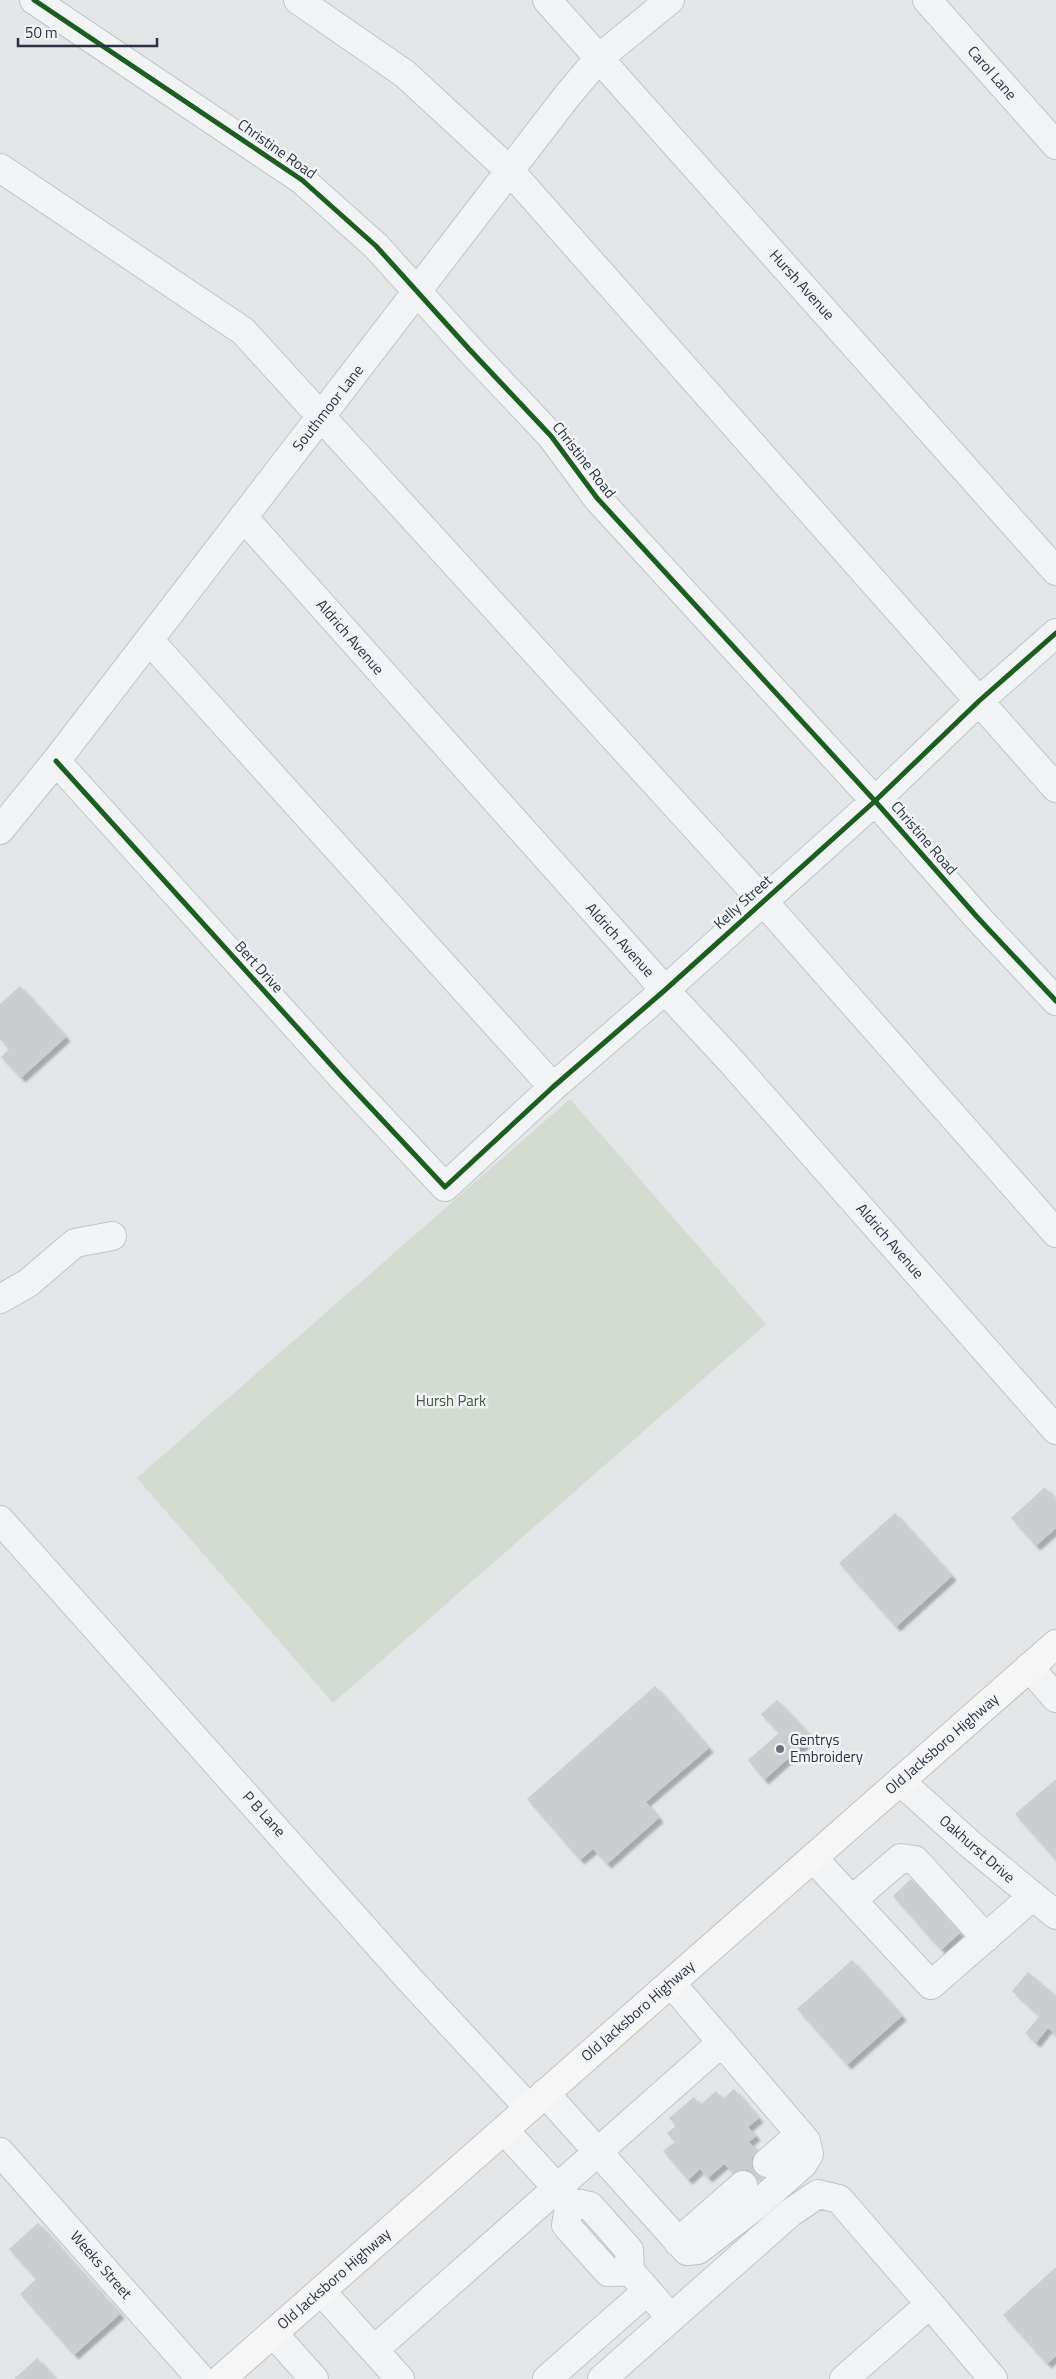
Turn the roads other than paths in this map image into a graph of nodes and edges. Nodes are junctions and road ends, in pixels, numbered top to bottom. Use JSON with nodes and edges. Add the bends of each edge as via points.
{"nodes":[{"id":1,"x":34,"y":0,"type":"edge"},
{"id":2,"x":298,"y":0,"type":"edge"},
{"id":3,"x":547,"y":0,"type":"edge"},
{"id":4,"x":670,"y":0,"type":"edge"},
{"id":5,"x":927,"y":0,"type":"edge"},
{"id":6,"x":599,"y":58,"type":"junction"},
{"id":7,"x":1056,"y":145,"type":"edge"},
{"id":8,"x":0,"y":168,"type":"edge"},
{"id":9,"x":510,"y":171,"type":"junction"},
{"id":10,"x":418,"y":291,"type":"junction"},
{"id":11,"x":320,"y":417,"type":"junction"},
{"id":12,"x":243,"y":517,"type":"junction"},
{"id":13,"x":1056,"y":571,"type":"edge"},
{"id":14,"x":1056,"y":633,"type":"edge"},
{"id":15,"x":149,"y":640,"type":"junction"},
{"id":16,"x":979,"y":701,"type":"junction"},
{"id":17,"x":56,"y":761,"type":"junction"},
{"id":18,"x":1056,"y":788,"type":"edge"},
{"id":19,"x":875,"y":801,"type":"junction"},
{"id":20,"x":0,"y":830,"type":"edge"},
{"id":21,"x":763,"y":901,"type":"junction"},
{"id":22,"x":665,"y":990,"type":"junction"},
{"id":23,"x":1056,"y":1001,"type":"edge"},
{"id":24,"x":553,"y":1087,"type":"junction"},
{"id":25,"x":445,"y":1187,"type":"joint"},
{"id":26,"x":1056,"y":1233,"type":"edge"},
{"id":27,"x":112,"y":1236,"type":"dead end"},
{"id":28,"x":0,"y":1299,"type":"edge"},
{"id":29,"x":1056,"y":1430,"type":"edge"},
{"id":30,"x":0,"y":1520,"type":"edge"},
{"id":31,"x":1056,"y":1644,"type":"edge"},
{"id":32,"x":1029,"y":1667,"type":"junction"},
{"id":33,"x":1056,"y":1698,"type":"edge"},
{"id":34,"x":900,"y":1781,"type":"junction"},
{"id":35,"x":813,"y":1858,"type":"junction"},
{"id":36,"x":1033,"y":1896,"type":"junction"},
{"id":37,"x":852,"y":1900,"type":"junction"},
{"id":38,"x":1056,"y":1915,"type":"edge"},
{"id":39,"x":986,"y":1938,"type":"junction"},
{"id":40,"x":671,"y":1982,"type":"junction"},
{"id":41,"x":722,"y":2042,"type":"junction"},
{"id":42,"x":537,"y":2101,"type":"junction"},
{"id":43,"x":504,"y":2130,"type":"junction"},
{"id":44,"x":800,"y":2134,"type":"junction"},
{"id":45,"x":0,"y":2152,"type":"edge"},
{"id":46,"x":598,"y":2152,"type":"junction"},
{"id":47,"x":767,"y":2163,"type":"dead end"},
{"id":48,"x":743,"y":2185,"type":"dead end"},
{"id":49,"x":563,"y":2195,"type":"junction"},
{"id":50,"x":678,"y":2242,"type":"junction"},
{"id":51,"x":639,"y":2281,"type":"junction"},
{"id":52,"x":321,"y":2291,"type":"junction"},
{"id":53,"x":930,"y":2304,"type":"junction"},
{"id":54,"x":671,"y":2318,"type":"junction"},
{"id":55,"x":273,"y":2333,"type":"junction"},
{"id":56,"x":374,"y":2350,"type":"junction"},
{"id":57,"x":201,"y":2379,"type":"edge"},
{"id":58,"x":221,"y":2379,"type":"edge"},
{"id":59,"x":314,"y":2379,"type":"edge"},
{"id":60,"x":400,"y":2379,"type":"edge"},
{"id":61,"x":548,"y":2379,"type":"edge"},
{"id":62,"x":602,"y":2379,"type":"edge"},
{"id":63,"x":844,"y":2379,"type":"edge"},
{"id":64,"x":993,"y":2379,"type":"edge"}],
"edges":[{"from":1,"to":10,"type":"street","name":"Christine Road","via":[[302,180],[376,246]]},
{"from":2,"to":9,"type":"street","via":[[405,74]]},
{"from":3,"to":6,"type":"street","name":"Hursh Avenue"},
{"from":4,"to":6,"type":"street","name":"Southmoor Lane"},
{"from":5,"to":7,"type":"street","name":"Carol Lane"},
{"from":6,"to":9,"type":"street","name":"Southmoor Lane"},
{"from":6,"to":13,"type":"street","name":"Hursh Avenue"},
{"from":8,"to":11,"type":"street","via":[[243,331]]},
{"from":9,"to":10,"type":"street","name":"Southmoor Lane"},
{"from":9,"to":16,"type":"street"},
{"from":10,"to":11,"type":"street","name":"Southmoor Lane"},
{"from":10,"to":19,"type":"street","name":"Christine Road","via":[[551,436],[597,498]]},
{"from":11,"to":12,"type":"street","name":"Southmoor Lane"},
{"from":11,"to":21,"type":"street"},
{"from":12,"to":15,"type":"street","name":"Southmoor Lane"},
{"from":12,"to":22,"type":"street","name":"Aldrich Avenue"},
{"from":14,"to":16,"type":"street","name":"Kelly Street"},
{"from":15,"to":17,"type":"street","name":"Southmoor Lane"},
{"from":15,"to":24,"type":"street"},
{"from":16,"to":18,"type":"street"},
{"from":16,"to":19,"type":"street","name":"Kelly Street"},
{"from":17,"to":20,"type":"street","name":"Southmoor Lane"},
{"from":17,"to":25,"type":"street","name":"Bert Drive"},
{"from":19,"to":21,"type":"street","name":"Kelly Street"},
{"from":19,"to":23,"type":"street","name":"Christine Road"},
{"from":21,"to":22,"type":"street","name":"Kelly Street"},
{"from":21,"to":26,"type":"street"},
{"from":22,"to":24,"type":"street","name":"Kelly Street"},
{"from":22,"to":29,"type":"street","name":"Aldrich Avenue"},
{"from":24,"to":25,"type":"street","name":"Kelly Street"},
{"from":27,"to":28,"type":"street","via":[[75,1243],[28,1283]]},
{"from":30,"to":42,"type":"street","name":"P B Lane","via":[[410,1980]]},
{"from":31,"to":32,"type":"main road","name":"Old Jacksboro Highway"},
{"from":32,"to":33,"type":"street"},
{"from":32,"to":34,"type":"main road","name":"Old Jacksboro Highway"},
{"from":34,"to":35,"type":"main road","name":"Old Jacksboro Highway"},
{"from":34,"to":36,"type":"street","name":"Oakhurst Drive","via":[[971,1846]]},
{"from":35,"to":37,"type":"street"},
{"from":35,"to":40,"type":"main road","name":"Old Jacksboro Highway"},
{"from":36,"to":38,"type":"street","name":"Oakhurst Drive"},
{"from":36,"to":39,"type":"street"},
{"from":37,"to":39,"type":"street","via":[[901,1858],[915,1860]]},
{"from":37,"to":39,"type":"street","via":[[930,1985]]},
{"from":40,"to":41,"type":"street"},
{"from":40,"to":42,"type":"main road","name":"Old Jacksboro Highway"},
{"from":41,"to":44,"type":"street"},
{"from":41,"to":46,"type":"street"},
{"from":42,"to":43,"type":"main road","name":"Old Jacksboro Highway"},
{"from":42,"to":46,"type":"street","name":"P B Lane"},
{"from":43,"to":49,"type":"street"},
{"from":43,"to":52,"type":"main road","name":"Old Jacksboro Highway"},
{"from":44,"to":47,"type":"street"},
{"from":44,"to":50,"type":"street","via":[[806,2141],[809,2154],[796,2170],[698,2250],[687,2251]]},
{"from":45,"to":57,"type":"street","name":"Weeks Street"},
{"from":46,"to":49,"type":"street"},
{"from":46,"to":50,"type":"street","name":"P B Lane"},
{"from":48,"to":50,"type":"street"},
{"from":49,"to":51,"type":"street","via":[[590,2206],[629,2250]]},
{"from":49,"to":56,"type":"street"},
{"from":51,"to":54,"type":"street"},
{"from":51,"to":61,"type":"street"},
{"from":52,"to":55,"type":"main road","name":"Old Jacksboro Highway"},
{"from":52,"to":56,"type":"street"},
{"from":53,"to":54,"type":"street","via":[[839,2199],[818,2194],[790,2214]]},
{"from":53,"to":63,"type":"street"},
{"from":53,"to":64,"type":"street"},
{"from":54,"to":62,"type":"street"},
{"from":55,"to":58,"type":"main road","name":"Old Jacksboro Highway"},
{"from":55,"to":59,"type":"street"},
{"from":56,"to":60,"type":"street"}]}
